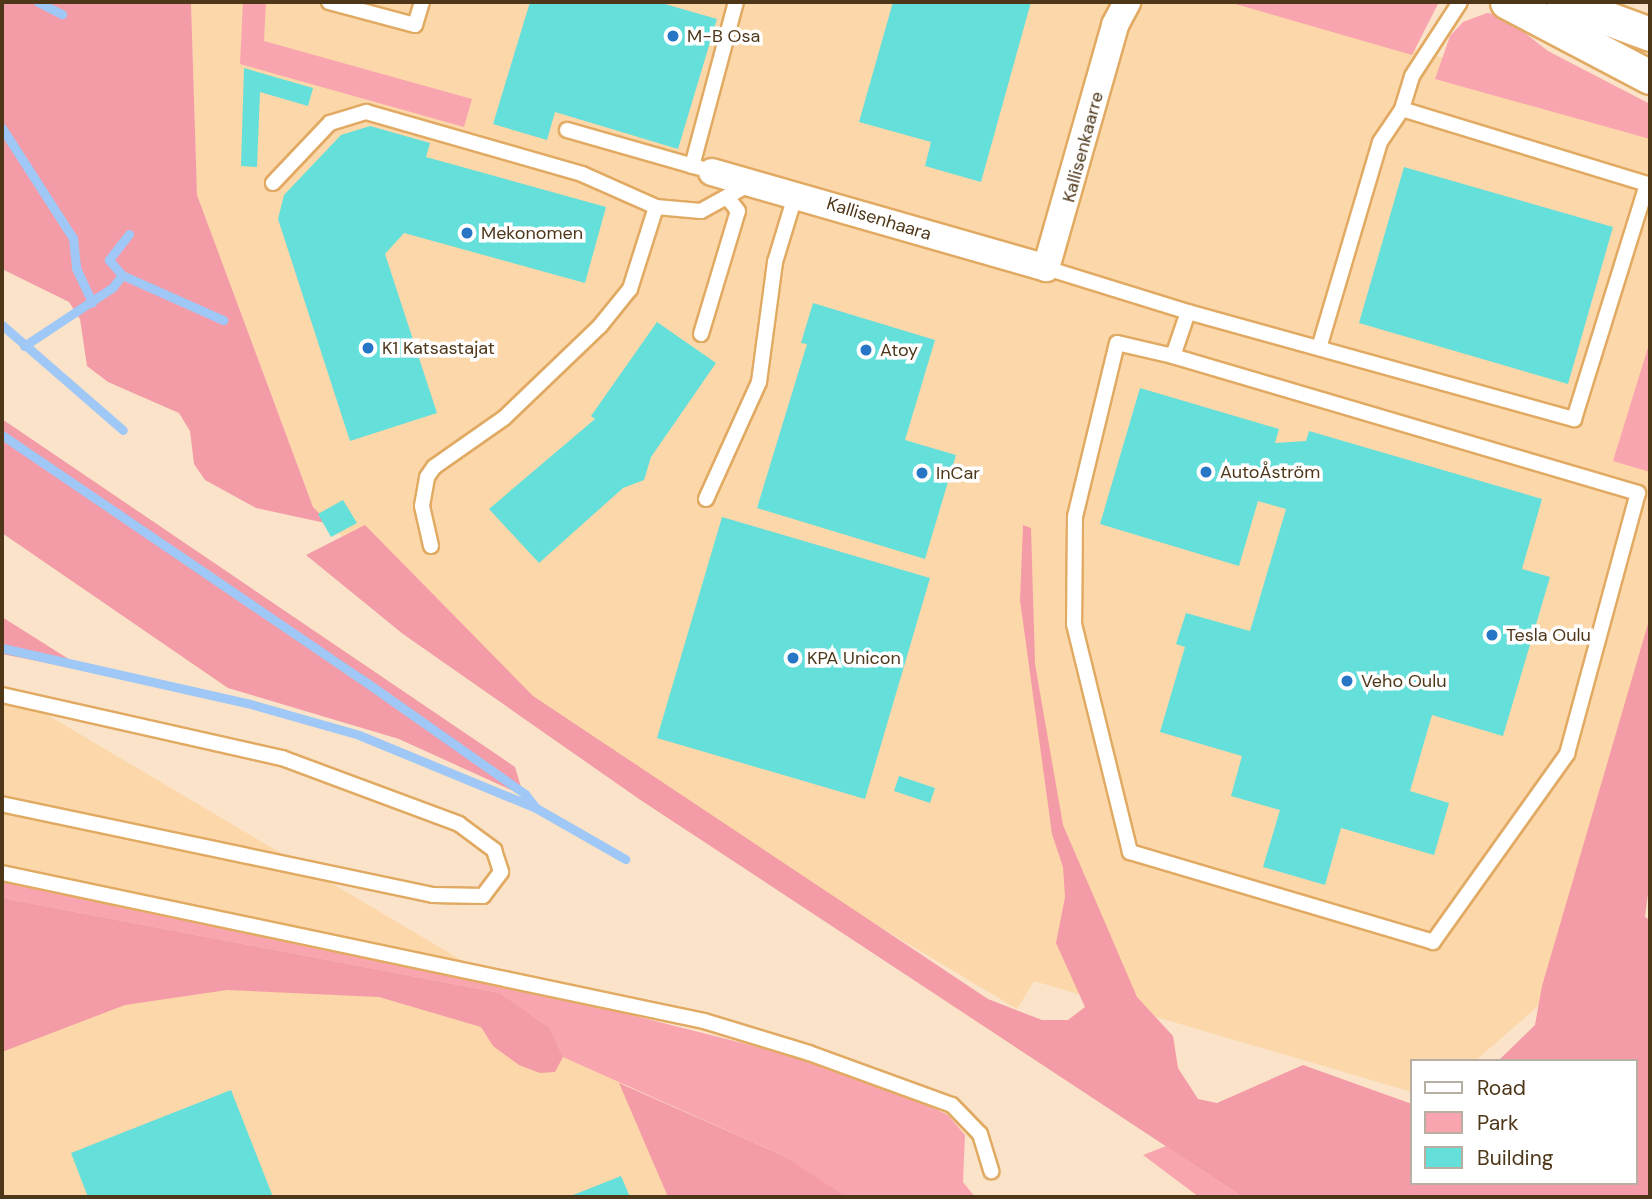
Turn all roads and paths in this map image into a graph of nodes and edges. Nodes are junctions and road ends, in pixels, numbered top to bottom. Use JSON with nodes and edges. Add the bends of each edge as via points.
{"nodes":[{"id":1,"x":329,"y":2,"type":"edge"},
{"id":2,"x":422,"y":2,"type":"edge"},
{"id":3,"x":736,"y":2,"type":"edge"},
{"id":4,"x":1127,"y":2,"type":"edge"},
{"id":5,"x":1460,"y":2,"type":"edge"},
{"id":6,"x":1507,"y":2,"type":"edge"},
{"id":7,"x":1563,"y":2,"type":"edge"},
{"id":8,"x":1115,"y":14,"type":"edge"},
{"id":9,"x":1650,"y":34,"type":"edge"},
{"id":10,"x":1650,"y":78,"type":"edge"},
{"id":11,"x":1402,"y":109,"type":"junction"},
{"id":12,"x":566,"y":130,"type":"dead end"},
{"id":13,"x":702,"y":169,"type":"junction"},
{"id":14,"x":753,"y":182,"type":"junction"},
{"id":15,"x":273,"y":183,"type":"dead end"},
{"id":16,"x":796,"y":193,"type":"junction"},
{"id":17,"x":727,"y":197,"type":"junction"},
{"id":18,"x":656,"y":206,"type":"junction"},
{"id":19,"x":1046,"y":268,"type":"junction"},
{"id":20,"x":1188,"y":312,"type":"junction"},
{"id":21,"x":701,"y":334,"type":"dead end"},
{"id":22,"x":1319,"y":348,"type":"junction"},
{"id":23,"x":1173,"y":356,"type":"junction"},
{"id":24,"x":706,"y":499,"type":"dead end"},
{"id":25,"x":431,"y":546,"type":"dead end"},
{"id":26,"x":2,"y":695,"type":"edge"},
{"id":27,"x":2,"y":804,"type":"edge"},
{"id":28,"x":2,"y":873,"type":"edge"},
{"id":29,"x":991,"y":1171,"type":"dead end"}],
"edges":[{"from":1,"to":2,"type":"lane","via":[[415,25]]},
{"from":3,"to":13,"type":"lane"},
{"from":4,"to":8,"type":"street","name":"Kallisenkaarre"},
{"from":5,"to":11,"type":"lane","via":[[1412,76]]},
{"from":6,"to":10,"type":"street"},
{"from":7,"to":9,"type":"street"},
{"from":8,"to":19,"type":"street","name":"Kallisenkaarre"},
{"from":11,"to":22,"type":"lane","via":[[1380,142]]},
{"from":11,"to":22,"type":"lane","via":[[1647,184],[1574,419]]},
{"from":12,"to":13,"type":"lane"},
{"from":13,"to":14,"type":"street","name":"Kallisenhaara"},
{"from":14,"to":16,"type":"street","name":"Kallisenhaara"},
{"from":14,"to":17,"type":"lane"},
{"from":15,"to":18,"type":"lane","via":[[330,123],[366,112],[582,174]]},
{"from":16,"to":19,"type":"street","name":"Kallisenhaara"},
{"from":16,"to":24,"type":"lane","via":[[775,262],[759,382]]},
{"from":17,"to":18,"type":"lane","via":[[701,211]]},
{"from":17,"to":21,"type":"lane","via":[[738,211]]},
{"from":18,"to":25,"type":"lane","via":[[630,289],[600,326],[504,418],[434,467],[427,477],[422,506]]},
{"from":19,"to":20,"type":"lane"},
{"from":20,"to":22,"type":"lane"},
{"from":20,"to":23,"type":"lane"},
{"from":23,"to":23,"type":"lane","via":[[1638,493],[1567,754],[1433,942],[1130,852],[1074,624],[1075,517],[1116,343]]},
{"from":26,"to":27,"type":"lane","via":[[282,758],[458,824],[494,850],[501,872],[483,895],[433,895]]},
{"from":28,"to":29,"type":"lane","via":[[704,1021],[952,1105],[980,1134]]}]}
